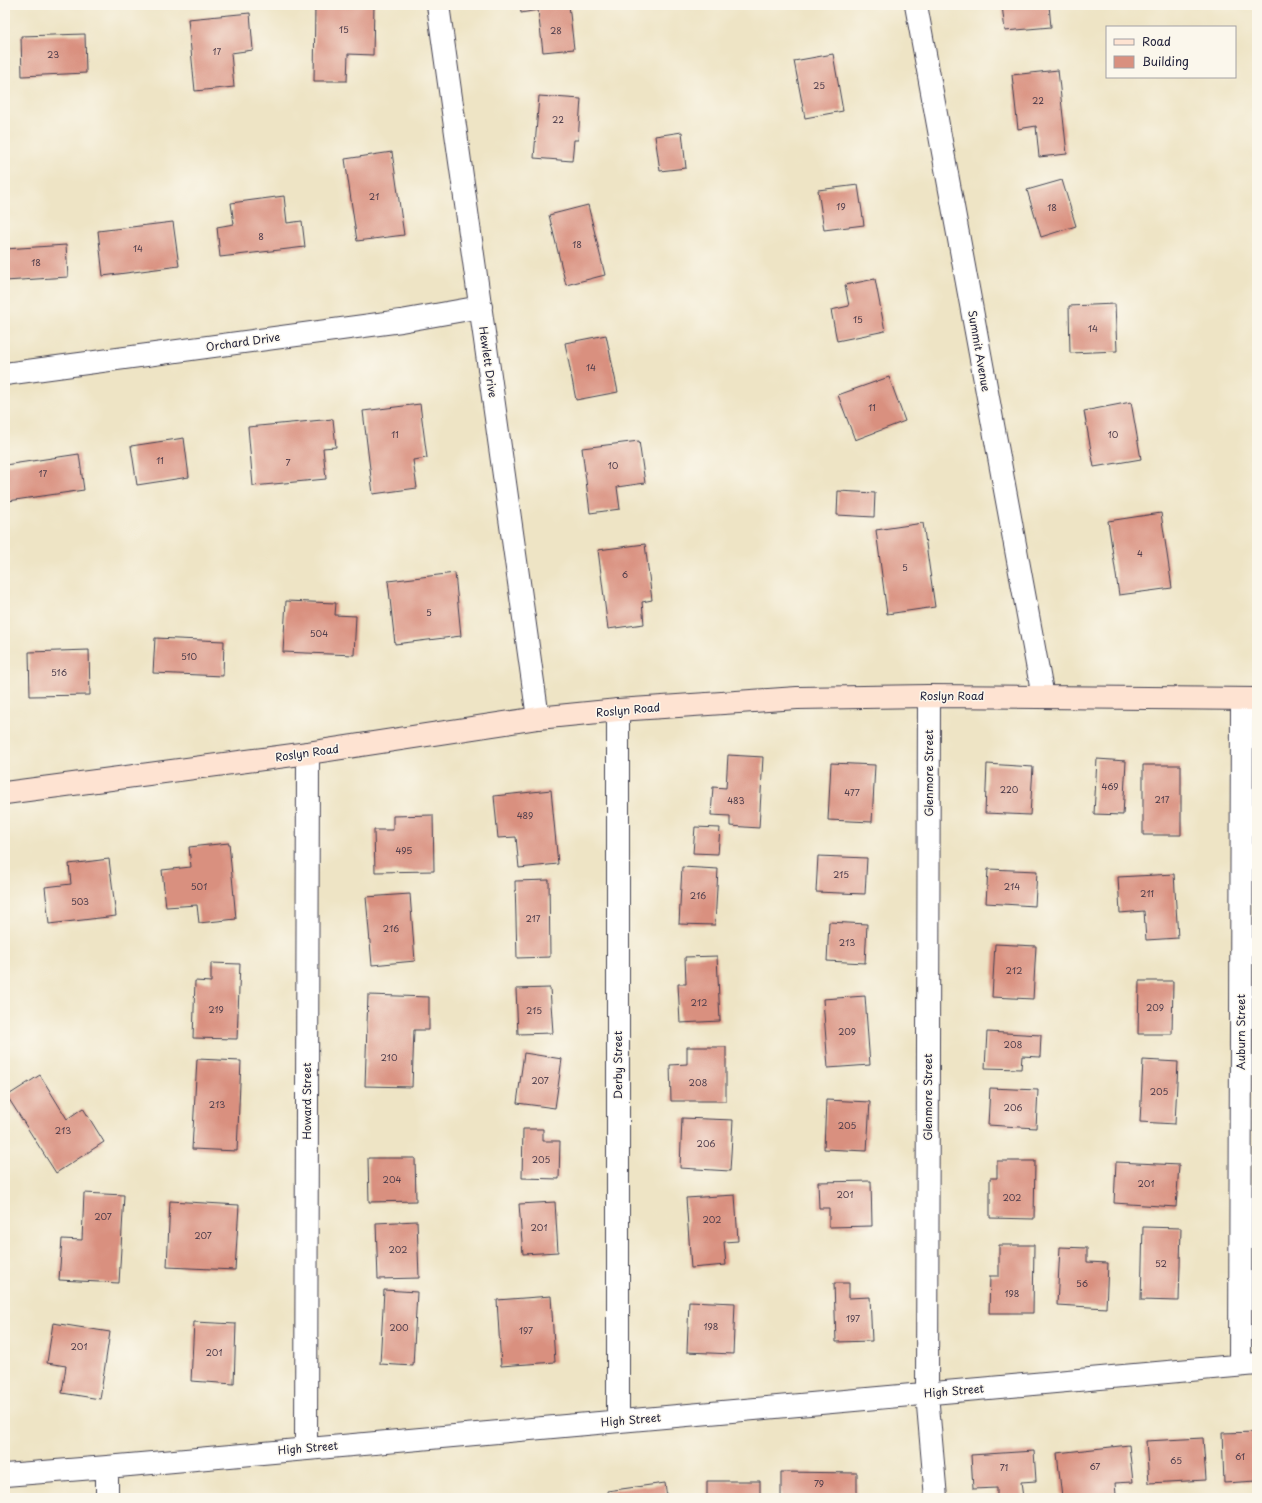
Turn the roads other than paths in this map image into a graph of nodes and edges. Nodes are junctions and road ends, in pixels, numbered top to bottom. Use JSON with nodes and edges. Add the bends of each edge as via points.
{"nodes":[{"id":1,"x":438,"y":5,"type":"edge"},
{"id":2,"x":916,"y":5,"type":"edge"},
{"id":3,"x":481,"y":307,"type":"junction"},
{"id":4,"x":5,"y":374,"type":"edge"},
{"id":5,"x":929,"y":696,"type":"junction"},
{"id":6,"x":1043,"y":696,"type":"junction"},
{"id":7,"x":1249,"y":700,"type":"edge"},
{"id":8,"x":618,"y":710,"type":"junction"},
{"id":9,"x":538,"y":718,"type":"junction"},
{"id":10,"x":308,"y":753,"type":"junction"},
{"id":11,"x":5,"y":793,"type":"edge"},
{"id":12,"x":1249,"y":1364,"type":"edge"},
{"id":13,"x":927,"y":1394,"type":"junction"},
{"id":14,"x":618,"y":1421,"type":"junction"},
{"id":15,"x":306,"y":1448,"type":"junction"},
{"id":16,"x":107,"y":1467,"type":"junction"},
{"id":17,"x":5,"y":1475,"type":"edge"},
{"id":18,"x":107,"y":1498,"type":"edge"},
{"id":19,"x":936,"y":1498,"type":"edge"}],
"edges":[{"from":1,"to":3,"type":"street","name":"Hewlett Drive"},
{"from":2,"to":6,"type":"street","name":"Summit Avenue"},
{"from":3,"to":4,"type":"street","name":"Orchard Drive","via":[[401,321]]},
{"from":3,"to":9,"type":"street","name":"Hewlett Drive"},
{"from":5,"to":6,"type":"main road","name":"Roslyn Road"},
{"from":5,"to":8,"type":"main road","name":"Roslyn Road","via":[[796,698]]},
{"from":5,"to":13,"type":"street","name":"Glenmore Street"},
{"from":6,"to":7,"type":"main road","name":"Roslyn Road"},
{"from":7,"to":12,"type":"street","name":"Auburn Street"},
{"from":8,"to":9,"type":"main road","name":"Roslyn Road"},
{"from":8,"to":14,"type":"street","name":"Derby Street"},
{"from":9,"to":10,"type":"main road","name":"Roslyn Road"},
{"from":10,"to":11,"type":"main road","name":"Roslyn Road"},
{"from":10,"to":15,"type":"street","name":"Howard Street"},
{"from":12,"to":13,"type":"street","name":"High Street"},
{"from":13,"to":14,"type":"street","name":"High Street"},
{"from":13,"to":19,"type":"street","name":"Glenmore Street"},
{"from":14,"to":15,"type":"street","name":"High Street"},
{"from":15,"to":16,"type":"street","name":"High Street"},
{"from":16,"to":17,"type":"street","name":"High Street"},
{"from":16,"to":18,"type":"street"}]}
